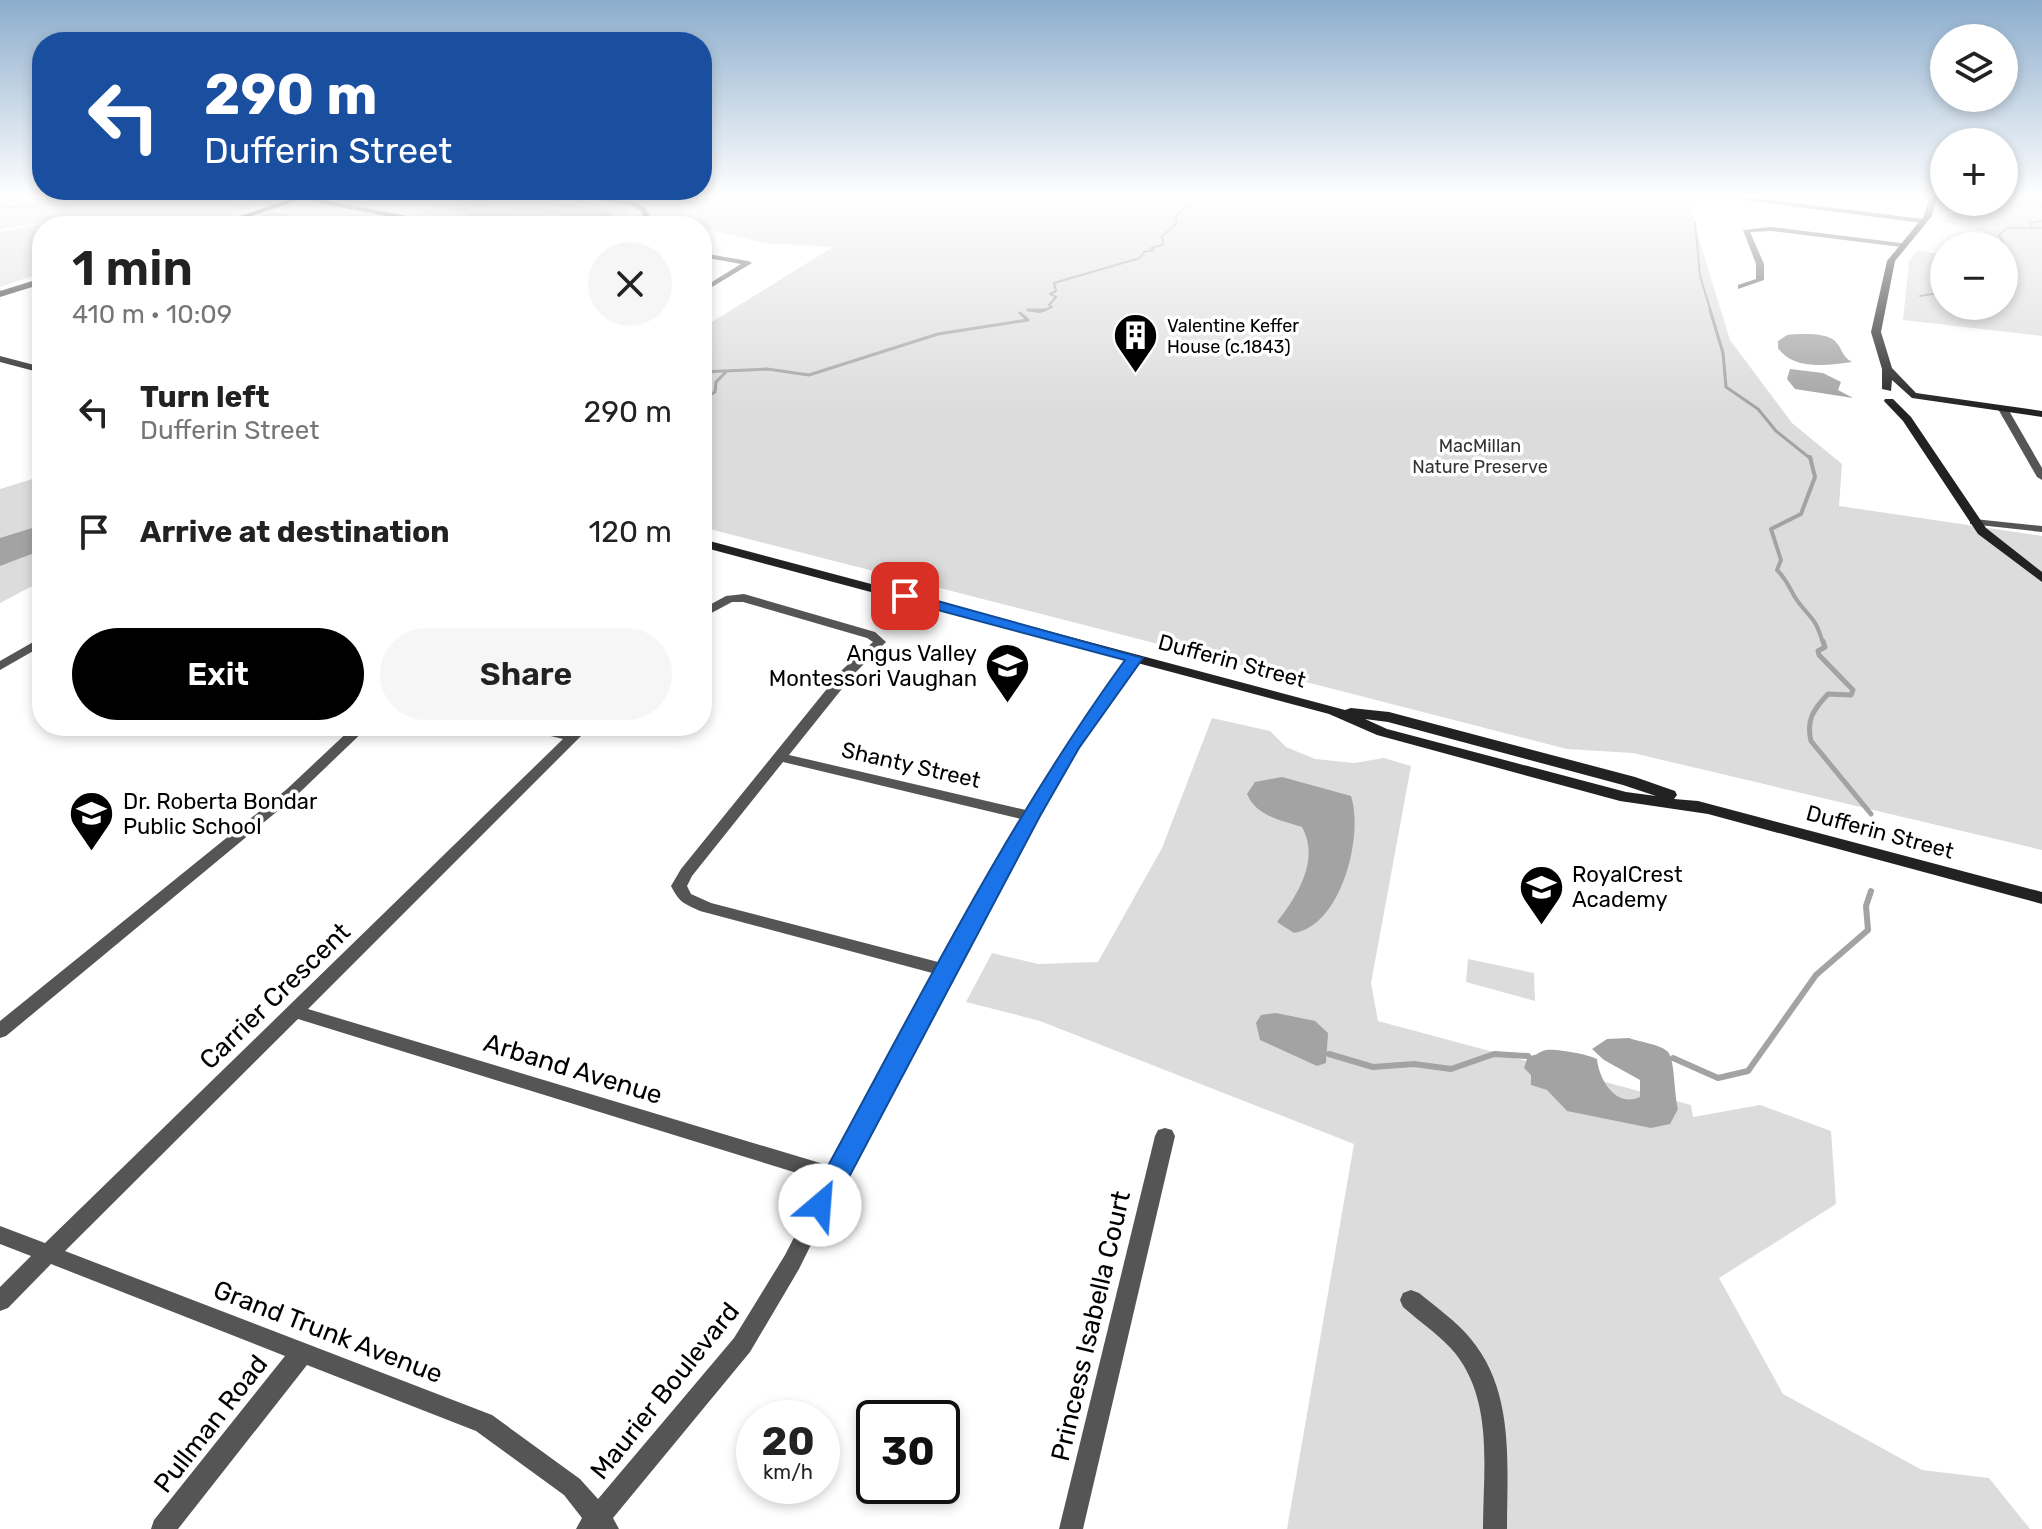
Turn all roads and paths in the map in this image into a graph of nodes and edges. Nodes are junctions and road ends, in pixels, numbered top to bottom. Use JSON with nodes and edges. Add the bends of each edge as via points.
{"nodes":[{"id":1,"x":744,"y":265,"type":"edge"},
{"id":2,"x":1760,"y":265,"type":"edge"},
{"id":3,"x":1890,"y":265,"type":"edge"},
{"id":4,"x":32,"y":284,"type":"edge"},
{"id":5,"x":712,"y":285,"type":"edge"},
{"id":6,"x":1741,"y":287,"type":"dead end"},
{"id":7,"x":0,"y":294,"type":"edge"},
{"id":8,"x":0,"y":359,"type":"edge"},
{"id":9,"x":32,"y":367,"type":"edge"},
{"id":10,"x":1887,"y":369,"type":"junction"},
{"id":11,"x":1888,"y":395,"type":"junction"},
{"id":12,"x":1915,"y":399,"type":"junction"},
{"id":13,"x":2003,"y":409,"type":"junction"},
{"id":14,"x":2042,"y":414,"type":"edge"},
{"id":15,"x":1907,"y":419,"type":"junction"},
{"id":16,"x":2042,"y":477,"type":"edge"},
{"id":17,"x":1974,"y":522,"type":"junction"},
{"id":18,"x":2042,"y":529,"type":"edge"},
{"id":19,"x":712,"y":546,"type":"edge"},
{"id":20,"x":2042,"y":578,"type":"edge"},
{"id":21,"x":712,"y":608,"type":"edge"},
{"id":22,"x":32,"y":647,"type":"edge"},
{"id":23,"x":1135,"y":658,"type":"junction"},
{"id":24,"x":0,"y":666,"type":"edge"},
{"id":25,"x":351,"y":736,"type":"edge"},
{"id":26,"x":574,"y":736,"type":"edge"},
{"id":27,"x":781,"y":757,"type":"junction"},
{"id":28,"x":1030,"y":816,"type":"junction"},
{"id":29,"x":2042,"y":898,"type":"edge"},
{"id":30,"x":945,"y":970,"type":"junction"},
{"id":31,"x":297,"y":1012,"type":"junction"},
{"id":32,"x":0,"y":1031,"type":"edge"},
{"id":33,"x":1165,"y":1136,"type":"dead end"},
{"id":34,"x":835,"y":1176,"type":"junction"},
{"id":35,"x":0,"y":1235,"type":"edge"},
{"id":36,"x":48,"y":1254,"type":"junction"},
{"id":37,"x":1411,"y":1300,"type":"dead end"},
{"id":38,"x":0,"y":1301,"type":"edge"},
{"id":39,"x":302,"y":1353,"type":"junction"},
{"id":40,"x":597,"y":1526,"type":"edge"},
{"id":41,"x":163,"y":1529,"type":"edge"},
{"id":42,"x":1071,"y":1529,"type":"edge"},
{"id":43,"x":1495,"y":1529,"type":"edge"}],
"edges":[{"from":1,"to":5,"type":"street"},
{"from":2,"to":6,"type":"street","via":[[1760,280]]},
{"from":3,"to":10,"type":"street","via":[[1876,332]]},
{"from":4,"to":7,"type":"street"},
{"from":8,"to":9,"type":"street"},
{"from":10,"to":11,"type":"street"},
{"from":10,"to":12,"type":"street"},
{"from":11,"to":12,"type":"street"},
{"from":11,"to":15,"type":"street"},
{"from":12,"to":13,"type":"street"},
{"from":12,"to":15,"type":"street"},
{"from":13,"to":14,"type":"street"},
{"from":13,"to":16,"type":"street"},
{"from":15,"to":17,"type":"street"},
{"from":17,"to":18,"type":"street"},
{"from":17,"to":20,"type":"street"},
{"from":19,"to":23,"type":"street","name":"Dufferin Street"},
{"from":21,"to":27,"type":"street","via":[[730,598],[744,598],[880,642],[848,672]]},
{"from":22,"to":24,"type":"street"},
{"from":23,"to":28,"type":"street","name":"Maurier Boulevard"},
{"from":23,"to":29,"type":"street","name":"Dufferin Street","via":[[1334,711],[1389,717]]},
{"from":25,"to":32,"type":"street","via":[[292,792]]},
{"from":26,"to":31,"type":"street","name":"Carrier Crescent"},
{"from":27,"to":28,"type":"street","name":"Shanty Street"},
{"from":27,"to":30,"type":"street","via":[[686,873],[679,886],[685,898]]},
{"from":28,"to":30,"type":"street","name":"Maurier Boulevard"},
{"from":30,"to":34,"type":"street","name":"Maurier Boulevard"},
{"from":31,"to":34,"type":"street","name":"Arband Avenue"},
{"from":31,"to":36,"type":"street","name":"Carrier Crescent"},
{"from":33,"to":42,"type":"street","name":"Princess Isabella Court"},
{"from":34,"to":40,"type":"street","name":"Maurier Boulevard","via":[[742,1345]]},
{"from":35,"to":36,"type":"street","name":"Grand Trunk Avenue"},
{"from":36,"to":38,"type":"street","name":"Carrier Crescent"},
{"from":36,"to":39,"type":"street","name":"Grand Trunk Avenue"},
{"from":37,"to":43,"type":"street","via":[[1463,1346],[1487,1388],[1496,1436]]},
{"from":39,"to":40,"type":"street","name":"Grand Trunk Avenue","via":[[484,1423],[572,1487]]},
{"from":39,"to":41,"type":"street","name":"Pullman Road"}]}
